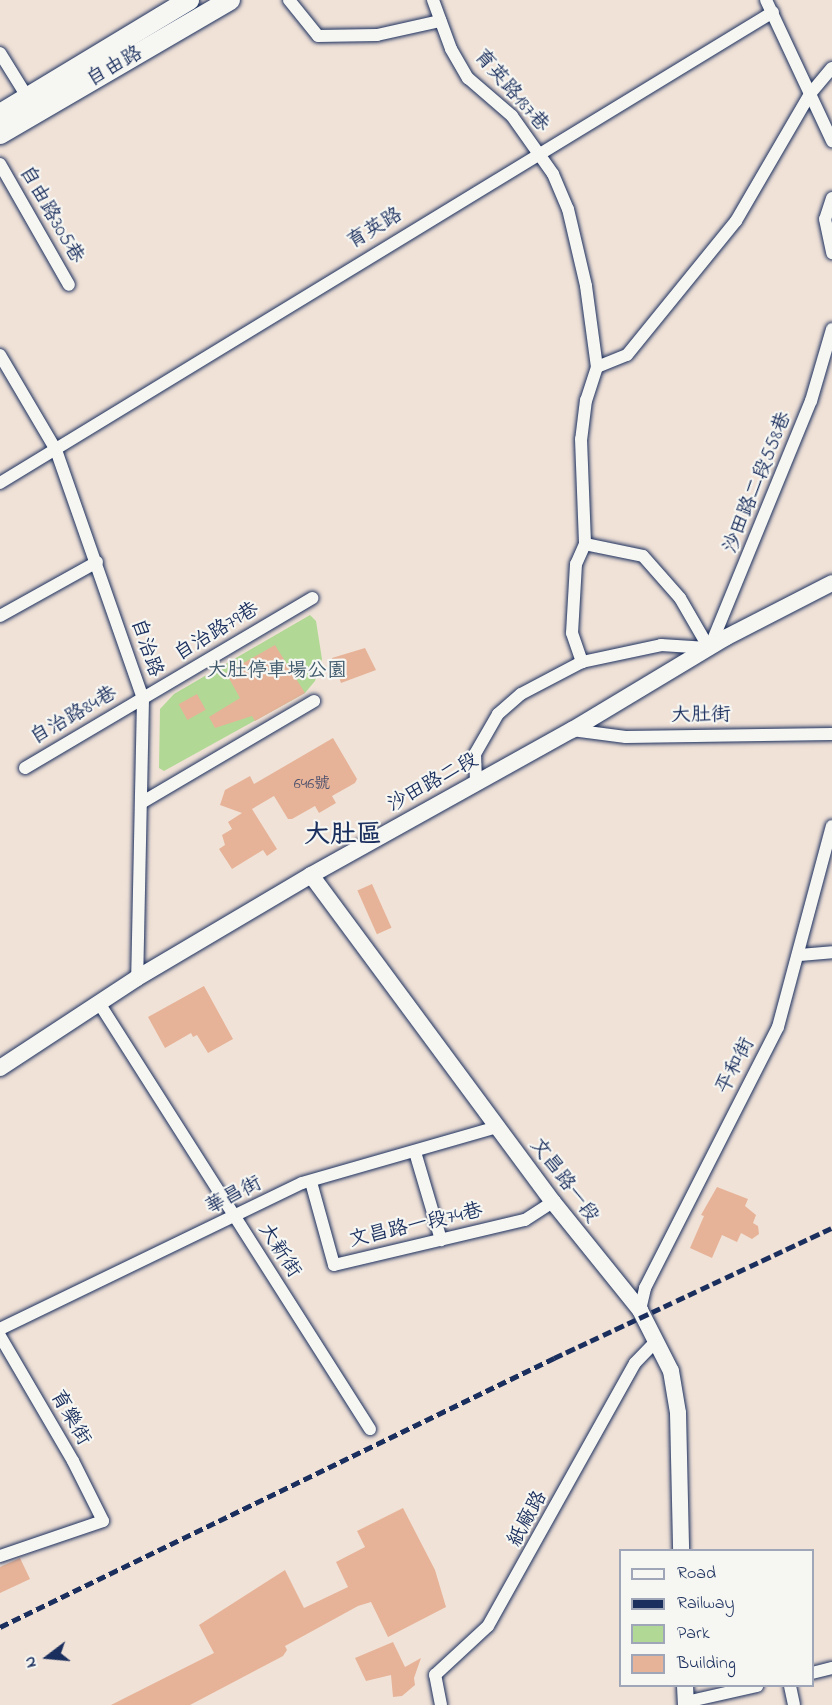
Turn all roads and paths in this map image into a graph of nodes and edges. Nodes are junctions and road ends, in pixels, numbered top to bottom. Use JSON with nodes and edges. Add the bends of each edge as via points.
{"nodes":[{"id":1,"x":189,"y":0,"type":"edge"},
{"id":2,"x":230,"y":0,"type":"edge"},
{"id":3,"x":289,"y":0,"type":"edge"},
{"id":4,"x":434,"y":0,"type":"edge"},
{"id":5,"x":766,"y":0,"type":"edge"},
{"id":6,"x":773,"y":12,"type":"junction"},
{"id":7,"x":440,"y":21,"type":"junction"},
{"id":8,"x":0,"y":53,"type":"edge"},
{"id":9,"x":832,"y":68,"type":"edge"},
{"id":10,"x":810,"y":94,"type":"junction"},
{"id":11,"x":32,"y":104,"type":"junction"},
{"id":12,"x":0,"y":114,"type":"edge"},
{"id":13,"x":0,"y":134,"type":"edge"},
{"id":14,"x":832,"y":141,"type":"edge"},
{"id":15,"x":540,"y":154,"type":"junction"},
{"id":16,"x":0,"y":164,"type":"edge"},
{"id":17,"x":832,"y":198,"type":"edge"},
{"id":18,"x":832,"y":253,"type":"edge"},
{"id":19,"x":69,"y":285,"type":"dead end"},
{"id":20,"x":832,"y":329,"type":"edge"},
{"id":21,"x":0,"y":355,"type":"edge"},
{"id":22,"x":597,"y":367,"type":"junction"},
{"id":23,"x":56,"y":450,"type":"junction"},
{"id":24,"x":0,"y":483,"type":"edge"},
{"id":25,"x":585,"y":544,"type":"junction"},
{"id":26,"x":98,"y":562,"type":"junction"},
{"id":27,"x":832,"y":583,"type":"edge"},
{"id":28,"x":312,"y":598,"type":"dead end"},
{"id":29,"x":0,"y":616,"type":"edge"},
{"id":30,"x":710,"y":648,"type":"junction"},
{"id":31,"x":582,"y":662,"type":"junction"},
{"id":32,"x":143,"y":699,"type":"junction"},
{"id":33,"x":314,"y":701,"type":"dead end"},
{"id":34,"x":572,"y":730,"type":"junction"},
{"id":35,"x":832,"y":734,"type":"edge"},
{"id":36,"x":25,"y":768,"type":"dead end"},
{"id":37,"x":476,"y":782,"type":"junction"},
{"id":38,"x":141,"y":803,"type":"junction"},
{"id":39,"x":832,"y":826,"type":"edge"},
{"id":40,"x":311,"y":875,"type":"junction"},
{"id":41,"x":832,"y":952,"type":"edge"},
{"id":42,"x":800,"y":955,"type":"junction"},
{"id":43,"x":137,"y":978,"type":"junction"},
{"id":44,"x":99,"y":1004,"type":"junction"},
{"id":45,"x":0,"y":1068,"type":"edge"},
{"id":46,"x":497,"y":1127,"type":"junction"},
{"id":47,"x":415,"y":1152,"type":"junction"},
{"id":48,"x":310,"y":1182,"type":"junction"},
{"id":49,"x":553,"y":1203,"type":"junction"},
{"id":50,"x":234,"y":1218,"type":"junction"},
{"id":51,"x":441,"y":1240,"type":"junction"},
{"id":52,"x":640,"y":1311,"type":"junction"},
{"id":53,"x":0,"y":1329,"type":"edge"},
{"id":54,"x":0,"y":1336,"type":"edge"},
{"id":55,"x":656,"y":1342,"type":"junction"},
{"id":56,"x":370,"y":1429,"type":"dead end"},
{"id":57,"x":681,"y":1549,"type":"edge"},
{"id":58,"x":0,"y":1556,"type":"edge"},
{"id":59,"x":832,"y":1668,"type":"edge"},
{"id":60,"x":814,"y":1672,"type":"edge"},
{"id":61,"x":751,"y":1687,"type":"edge"},
{"id":62,"x":790,"y":1687,"type":"edge"},
{"id":63,"x":686,"y":1697,"type":"edge"},
{"id":64,"x":441,"y":1705,"type":"edge"},
{"id":65,"x":794,"y":1705,"type":"edge"}],
"edges":[{"from":1,"to":11,"type":"main road","name":"自由路"},
{"from":2,"to":11,"type":"main road","name":"自由路"},
{"from":3,"to":7,"type":"street","via":[[318,36],[377,35]]},
{"from":4,"to":7,"type":"street","name":"育英路187巷"},
{"from":5,"to":6,"type":"street"},
{"from":6,"to":10,"type":"street"},
{"from":6,"to":15,"type":"street","name":"育英路"},
{"from":7,"to":15,"type":"street","name":"育英路187巷","via":[[468,78],[512,116]]},
{"from":8,"to":11,"type":"street"},
{"from":9,"to":10,"type":"street"},
{"from":10,"to":14,"type":"street"},
{"from":10,"to":22,"type":"street","via":[[736,221],[627,355]]},
{"from":11,"to":12,"type":"main road","name":"自由路"},
{"from":11,"to":13,"type":"main road","name":"自由路"},
{"from":15,"to":22,"type":"street","name":"育英路187巷","via":[[568,209],[586,286]]},
{"from":15,"to":23,"type":"street","name":"育英路","via":[[294,300]]},
{"from":16,"to":19,"type":"street","name":"自由路305巷"},
{"from":17,"to":18,"type":"street","via":[[825,219]]},
{"from":20,"to":30,"type":"street","name":"沙田路二段558巷","via":[[811,400]]},
{"from":21,"to":23,"type":"street","name":"自治路"},
{"from":22,"to":25,"type":"street","via":[[586,400],[581,439]]},
{"from":23,"to":24,"type":"street","name":"育英路"},
{"from":23,"to":26,"type":"street","name":"自治路"},
{"from":25,"to":30,"type":"street","via":[[643,556],[680,598]]},
{"from":25,"to":31,"type":"street","via":[[576,564],[572,633]]},
{"from":26,"to":29,"type":"street"},
{"from":26,"to":32,"type":"street","name":"自治路"},
{"from":27,"to":30,"type":"street","name":"沙田路二段"},
{"from":28,"to":32,"type":"street","name":"自治路79巷"},
{"from":30,"to":31,"type":"street","via":[[661,645]]},
{"from":30,"to":34,"type":"street","name":"沙田路二段"},
{"from":31,"to":37,"type":"street","via":[[521,694],[498,714],[475,754]]},
{"from":32,"to":36,"type":"street","name":"自治路84巷"},
{"from":32,"to":38,"type":"street","name":"自治路"},
{"from":33,"to":38,"type":"street"},
{"from":34,"to":35,"type":"street","name":"大肚街","via":[[626,737]]},
{"from":34,"to":37,"type":"street","name":"沙田路二段"},
{"from":37,"to":40,"type":"street","name":"沙田路二段"},
{"from":38,"to":43,"type":"street","name":"自治路"},
{"from":39,"to":42,"type":"street","name":"平和街"},
{"from":40,"to":43,"type":"street","name":"沙田路二段"},
{"from":40,"to":46,"type":"street","name":"文昌路一段"},
{"from":41,"to":42,"type":"street"},
{"from":42,"to":52,"type":"street","name":"平和街","via":[[778,1027],[645,1288]]},
{"from":43,"to":44,"type":"street","name":"沙田路二段"},
{"from":44,"to":45,"type":"street","name":"沙田路二段"},
{"from":44,"to":50,"type":"street","name":"大新街"},
{"from":46,"to":47,"type":"street","name":"華昌街"},
{"from":46,"to":49,"type":"street","name":"文昌路一段"},
{"from":47,"to":48,"type":"street","name":"華昌街"},
{"from":47,"to":51,"type":"street"},
{"from":48,"to":50,"type":"street","name":"華昌街"},
{"from":48,"to":51,"type":"street","name":"文昌路一段74巷","via":[[334,1265]]},
{"from":49,"to":51,"type":"street","name":"文昌路一段74巷","via":[[525,1220]]},
{"from":49,"to":52,"type":"street","name":"文昌路一段"},
{"from":50,"to":53,"type":"street","name":"華昌街"},
{"from":50,"to":56,"type":"street","name":"大新街"},
{"from":52,"to":55,"type":"street","name":"文昌路一段"},
{"from":54,"to":58,"type":"street","name":"育樂街","via":[[103,1521]]},
{"from":55,"to":57,"type":"street","name":"文昌路一段","via":[[671,1371],[678,1413]]},
{"from":55,"to":64,"type":"street","name":"紙廠路","via":[[636,1363],[488,1626],[435,1675]]},
{"from":59,"to":60,"type":"street"},
{"from":61,"to":63,"type":"street"},
{"from":62,"to":65,"type":"street"}]}
